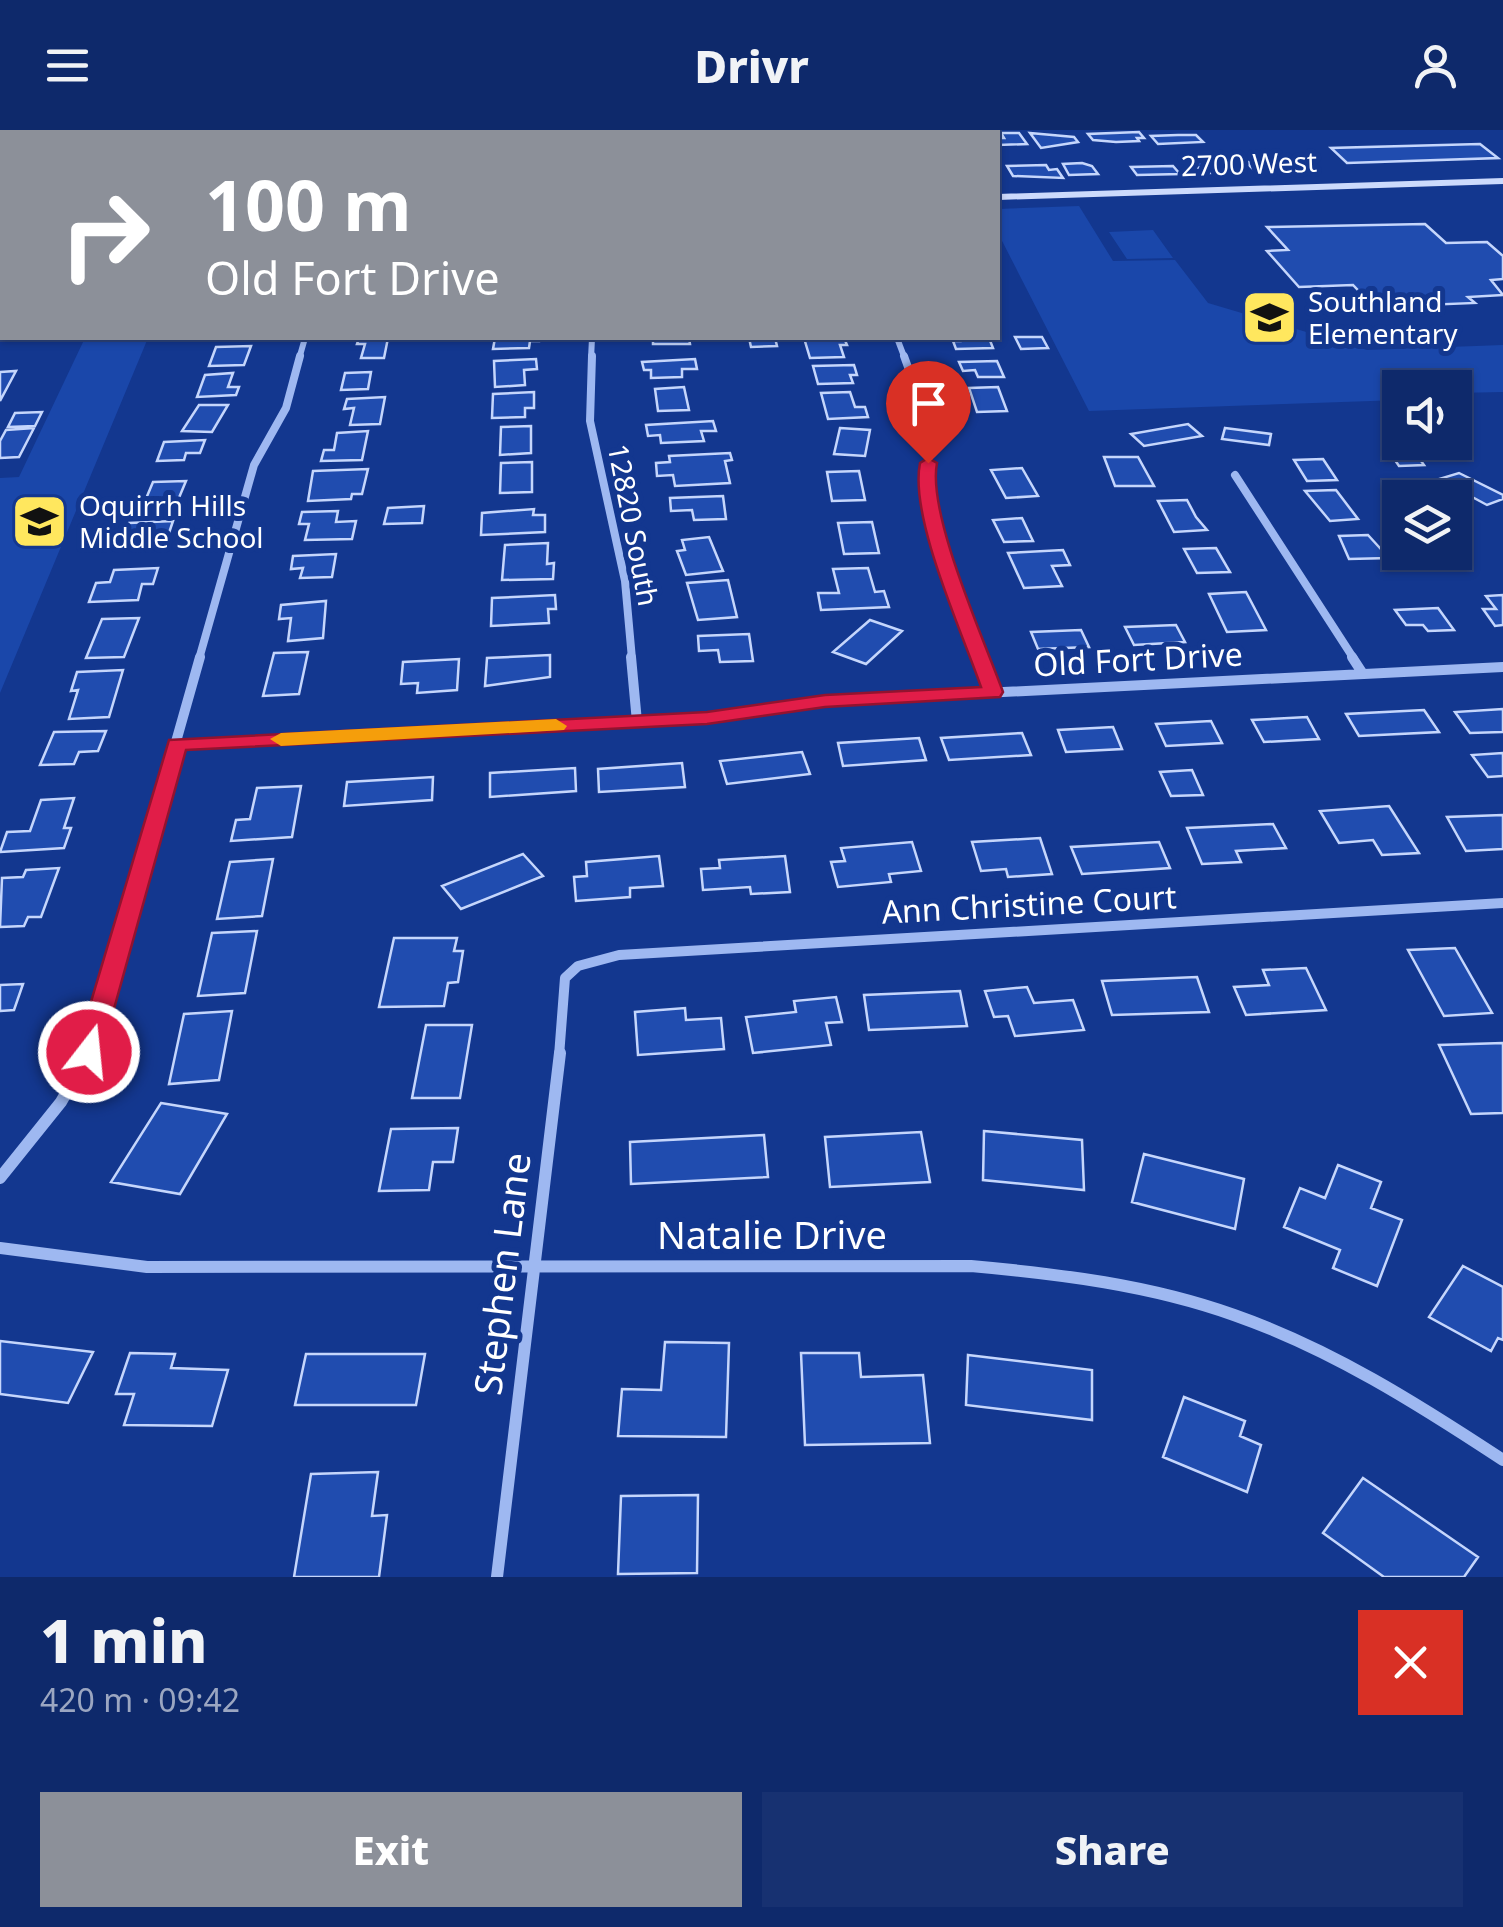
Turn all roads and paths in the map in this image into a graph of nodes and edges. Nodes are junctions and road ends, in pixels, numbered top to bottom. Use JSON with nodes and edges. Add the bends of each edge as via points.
{"nodes":[{"id":1,"x":1503,"y":181,"type":"edge"},
{"id":2,"x":1000,"y":196,"type":"edge"},
{"id":3,"x":304,"y":340,"type":"edge"},
{"id":4,"x":592,"y":340,"type":"edge"},
{"id":5,"x":898,"y":340,"type":"edge"},
{"id":6,"x":1234,"y":475,"type":"dead end"},
{"id":7,"x":1503,"y":667,"type":"edge"},
{"id":8,"x":1363,"y":674,"type":"junction"},
{"id":9,"x":993,"y":692,"type":"junction"},
{"id":10,"x":637,"y":722,"type":"junction"},
{"id":11,"x":177,"y":744,"type":"junction"},
{"id":12,"x":1503,"y":903,"type":"edge"},
{"id":13,"x":565,"y":978,"type":"joint"},
{"id":14,"x":0,"y":1178,"type":"edge"},
{"id":15,"x":0,"y":1248,"type":"edge"},
{"id":16,"x":534,"y":1266,"type":"junction"},
{"id":17,"x":1503,"y":1460,"type":"edge"},
{"id":18,"x":497,"y":1577,"type":"edge"}],
"edges":[{"from":1,"to":2,"type":"main road","name":"2700 West"},
{"from":3,"to":11,"type":"street","via":[[286,408],[254,465]]},
{"from":4,"to":10,"type":"street","name":"12820 South","via":[[590,421],[625,581]]},
{"from":5,"to":9,"type":"street","via":[[932,434],[930,512]]},
{"from":6,"to":8,"type":"street"},
{"from":7,"to":8,"type":"street","name":"Old Fort Drive"},
{"from":8,"to":9,"type":"street","name":"Old Fort Drive"},
{"from":9,"to":10,"type":"street","name":"Old Fort Drive","via":[[825,701]]},
{"from":10,"to":11,"type":"street","name":"Old Fort Drive"},
{"from":11,"to":14,"type":"street","via":[[78,1080]]},
{"from":12,"to":13,"type":"street","name":"Ann Christine Court","via":[[619,954],[588,962]]},
{"from":13,"to":16,"type":"street","name":"Stephen Lane"},
{"from":15,"to":16,"type":"street","name":"Natalie Drive","via":[[147,1267]]},
{"from":16,"to":17,"type":"street","name":"Natalie Drive","via":[[971,1266],[1122,1286],[1261,1326],[1348,1366]]},
{"from":16,"to":18,"type":"street","name":"Stephen Lane"}]}
